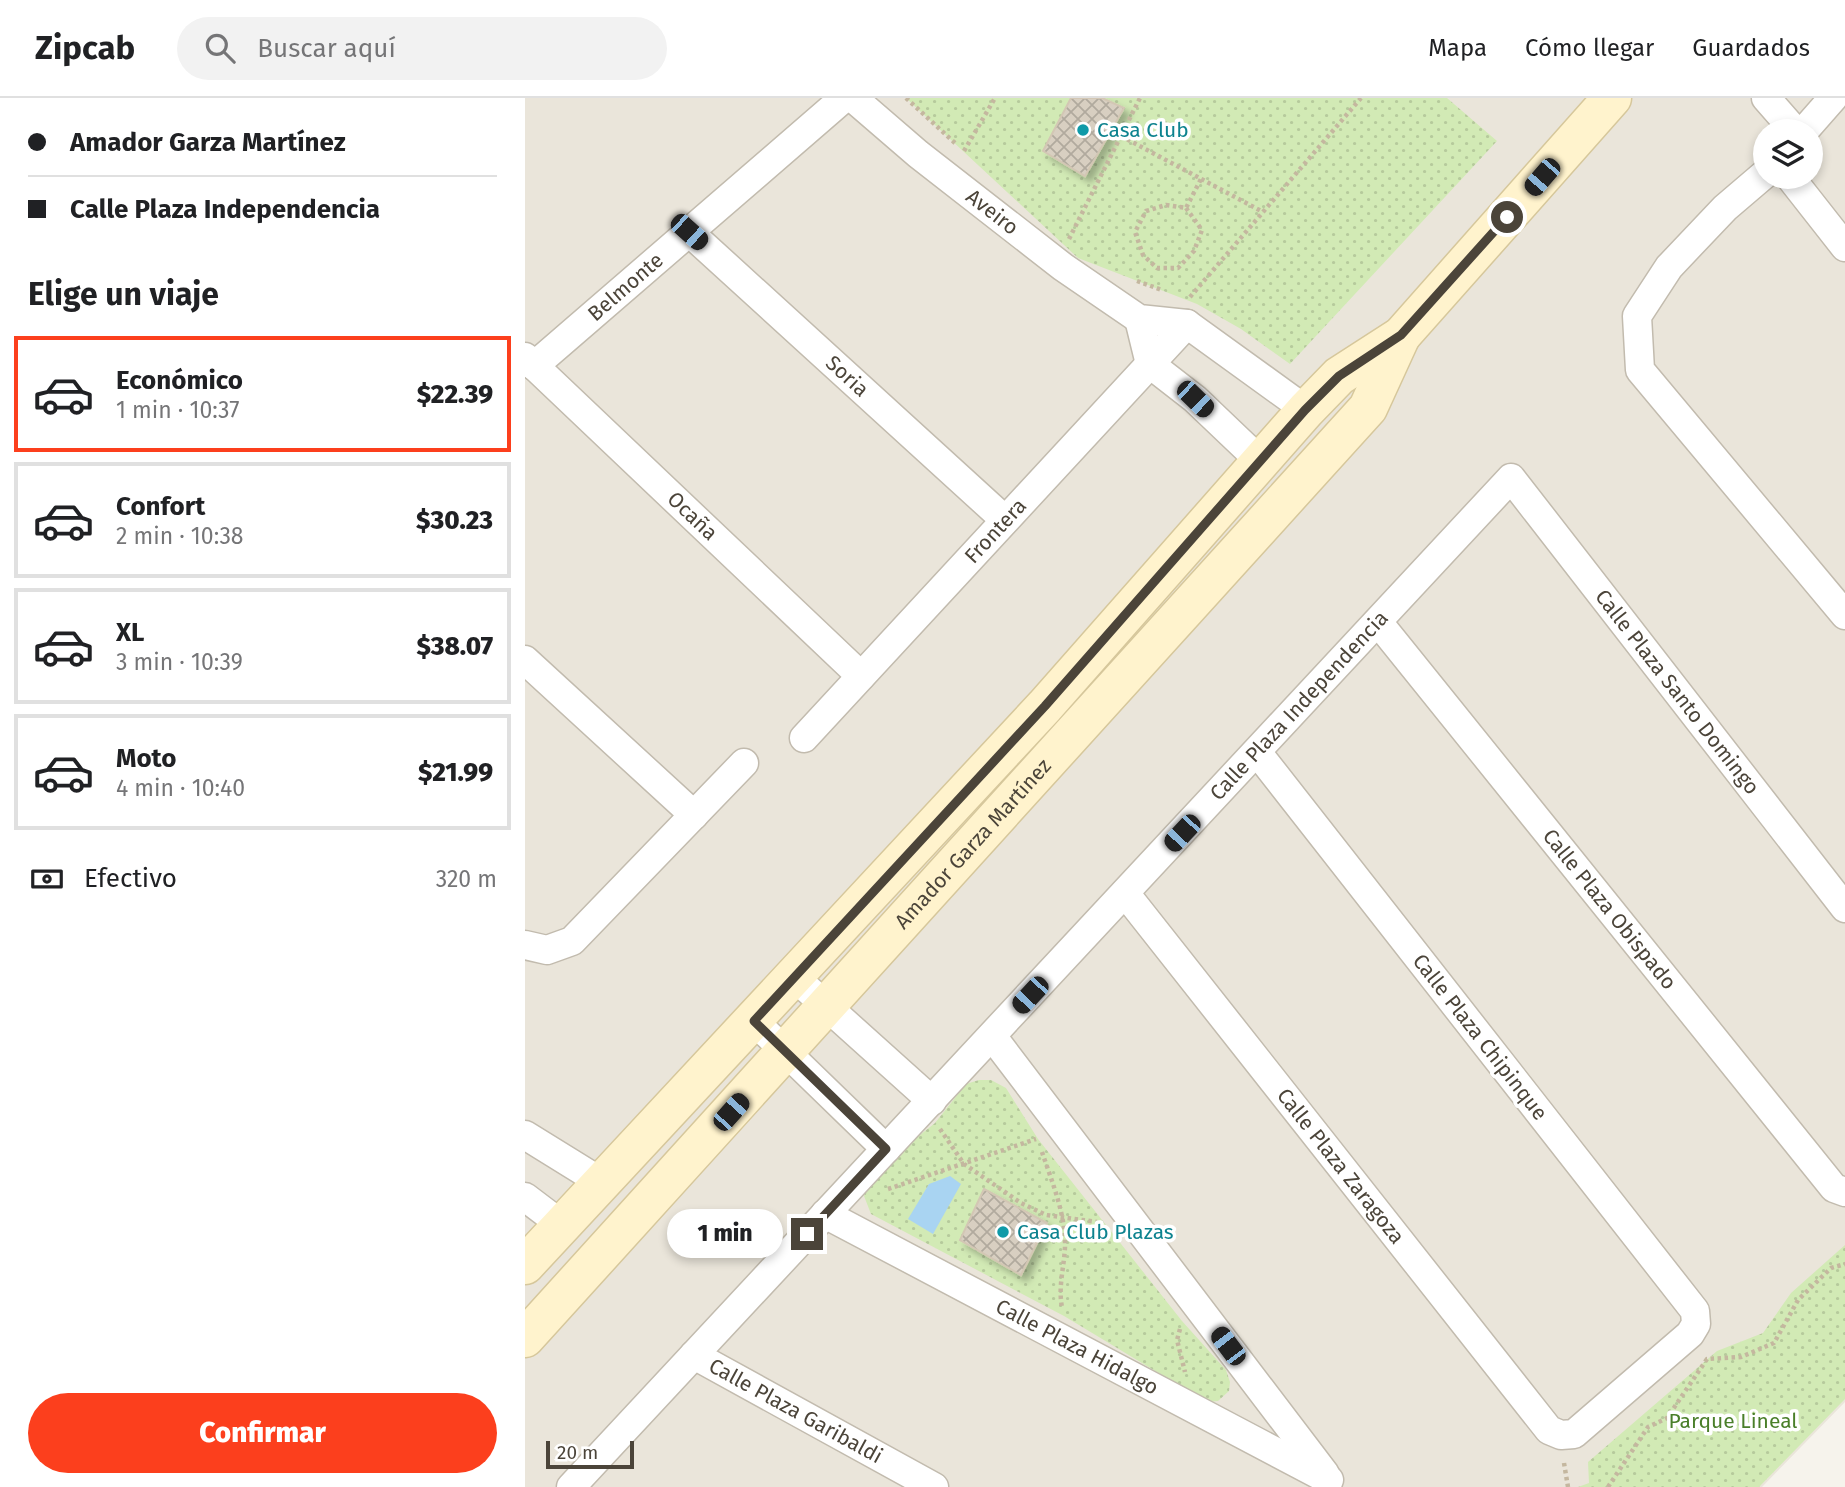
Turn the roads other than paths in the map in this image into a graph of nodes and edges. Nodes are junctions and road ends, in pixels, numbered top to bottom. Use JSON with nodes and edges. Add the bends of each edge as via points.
{"nodes":[{"id":1,"x":843,"y":98,"type":"edge"},
{"id":2,"x":853,"y":98,"type":"edge"},
{"id":3,"x":1612,"y":98,"type":"edge"},
{"id":4,"x":1766,"y":98,"type":"edge"},
{"id":5,"x":1833,"y":98,"type":"edge"},
{"id":6,"x":1784,"y":119,"type":"edge"},
{"id":7,"x":1815,"y":119,"type":"edge"},
{"id":8,"x":1753,"y":184,"type":"edge"},
{"id":9,"x":1799,"y":189,"type":"edge"},
{"id":10,"x":689,"y":232,"type":"junction"},
{"id":11,"x":1845,"y":247,"type":"edge"},
{"id":12,"x":1187,"y":312,"type":"junction"},
{"id":13,"x":1139,"y":319,"type":"junction"},
{"id":14,"x":1401,"y":335,"type":"junction"},
{"id":15,"x":530,"y":361,"type":"edge"},
{"id":16,"x":1150,"y":363,"type":"junction"},
{"id":17,"x":1305,"y":410,"type":"junction"},
{"id":18,"x":1259,"y":460,"type":"junction"},
{"id":19,"x":1511,"y":478,"type":"joint"},
{"id":20,"x":1005,"y":520,"type":"junction"},
{"id":21,"x":1845,"y":615,"type":"edge"},
{"id":22,"x":1378,"y":622,"type":"junction"},
{"id":23,"x":525,"y":660,"type":"edge"},
{"id":24,"x":861,"y":676,"type":"junction"},
{"id":25,"x":804,"y":738,"type":"dead end"},
{"id":26,"x":1257,"y":752,"type":"junction"},
{"id":27,"x":744,"y":762,"type":"dead end"},
{"id":28,"x":694,"y":815,"type":"junction"},
{"id":29,"x":1125,"y":893,"type":"junction"},
{"id":30,"x":1845,"y":908,"type":"edge"},
{"id":31,"x":536,"y":947,"type":"edge"},
{"id":32,"x":793,"y":976,"type":"junction"},
{"id":33,"x":827,"y":1005,"type":"junction"},
{"id":34,"x":754,"y":1021,"type":"junction"},
{"id":35,"x":992,"y":1036,"type":"junction"},
{"id":36,"x":787,"y":1051,"type":"junction"},
{"id":37,"x":934,"y":1112,"type":"junction"},
{"id":38,"x":525,"y":1135,"type":"edge"},
{"id":39,"x":886,"y":1149,"type":"junction"},
{"id":40,"x":601,"y":1182,"type":"junction"},
{"id":41,"x":1845,"y":1192,"type":"edge"},
{"id":42,"x":525,"y":1197,"type":"edge"},
{"id":43,"x":825,"y":1214,"type":"junction"},
{"id":44,"x":562,"y":1225,"type":"junction"},
{"id":45,"x":525,"y":1265,"type":"edge"},
{"id":46,"x":525,"y":1338,"type":"edge"},
{"id":47,"x":694,"y":1355,"type":"junction"},
{"id":48,"x":1560,"y":1435,"type":"joint"},
{"id":49,"x":1332,"y":1483,"type":"edge"},
{"id":50,"x":571,"y":1487,"type":"edge"},
{"id":51,"x":934,"y":1487,"type":"edge"}],
"edges":[{"from":1,"to":10,"type":"street","name":"Belmonte"},
{"from":2,"to":13,"type":"street","name":"Aveiro","via":[[990,212]]},
{"from":3,"to":14,"type":"street","name":"Amador Garza Martínez"},
{"from":4,"to":6,"type":"street"},
{"from":5,"to":7,"type":"street"},
{"from":8,"to":21,"type":"street","via":[[1669,267],[1637,316],[1640,370]]},
{"from":9,"to":11,"type":"street"},
{"from":10,"to":15,"type":"street","name":"Belmonte"},
{"from":10,"to":20,"type":"street","name":"Soria"},
{"from":12,"to":13,"type":"street","name":"Aveiro"},
{"from":12,"to":16,"type":"street","name":"Frontera"},
{"from":12,"to":17,"type":"street"},
{"from":13,"to":16,"type":"street"},
{"from":14,"to":17,"type":"street","name":"Amador Garza Martínez","via":[[1339,376]]},
{"from":14,"to":33,"type":"street","name":"Amador Garza Martínez","via":[[1368,408]]},
{"from":15,"to":24,"type":"street","name":"Ocaña"},
{"from":16,"to":18,"type":"street"},
{"from":16,"to":20,"type":"street","name":"Frontera"},
{"from":17,"to":18,"type":"street","name":"Amador Garza Martínez"},
{"from":18,"to":32,"type":"street","name":"Amador Garza Martínez","via":[[1045,706]]},
{"from":19,"to":22,"type":"street","name":"Calle Plaza Independencia"},
{"from":19,"to":30,"type":"street","name":"Calle Plaza Santo Domingo"},
{"from":20,"to":24,"type":"street","name":"Frontera"},
{"from":22,"to":26,"type":"street","name":"Calle Plaza Independencia"},
{"from":22,"to":41,"type":"street","name":"Calle Plaza Obispado","via":[[1834,1188]]},
{"from":23,"to":28,"type":"street"},
{"from":24,"to":25,"type":"street","name":"Frontera"},
{"from":26,"to":29,"type":"street","name":"Calle Plaza Independencia"},
{"from":26,"to":48,"type":"street","name":"Calle Plaza Chipinque","via":[[1695,1311],[1696,1324],[1690,1334],[1574,1434]]},
{"from":27,"to":28,"type":"street"},
{"from":28,"to":31,"type":"street","via":[[572,942]]},
{"from":29,"to":35,"type":"street","name":"Calle Plaza Independencia"},
{"from":29,"to":48,"type":"street","name":"Calle Plaza Zaragoza","via":[[1549,1430]]},
{"from":32,"to":33,"type":"street"},
{"from":32,"to":34,"type":"street","name":"Amador Garza Martínez"},
{"from":33,"to":36,"type":"street","name":"Amador Garza Martínez"},
{"from":33,"to":37,"type":"street"},
{"from":34,"to":36,"type":"street"},
{"from":34,"to":40,"type":"street","name":"Amador Garza Martínez"},
{"from":35,"to":37,"type":"street","name":"Calle Plaza Independencia"},
{"from":35,"to":49,"type":"street"},
{"from":36,"to":39,"type":"street"},
{"from":36,"to":46,"type":"street","name":"Amador Garza Martínez"},
{"from":37,"to":39,"type":"street","name":"Calle Plaza Independencia"},
{"from":38,"to":40,"type":"street"},
{"from":39,"to":43,"type":"street","name":"Calle Plaza Independencia"},
{"from":40,"to":44,"type":"street","name":"Amador Garza Martínez"},
{"from":42,"to":44,"type":"street"},
{"from":43,"to":47,"type":"street","name":"Calle Plaza Independencia"},
{"from":43,"to":49,"type":"street","name":"Calle Plaza Hidalgo"},
{"from":44,"to":45,"type":"street","name":"Amador Garza Martínez"},
{"from":47,"to":50,"type":"street","name":"Calle Plaza Independencia"},
{"from":47,"to":51,"type":"street","name":"Calle Plaza Garibaldi"}]}
